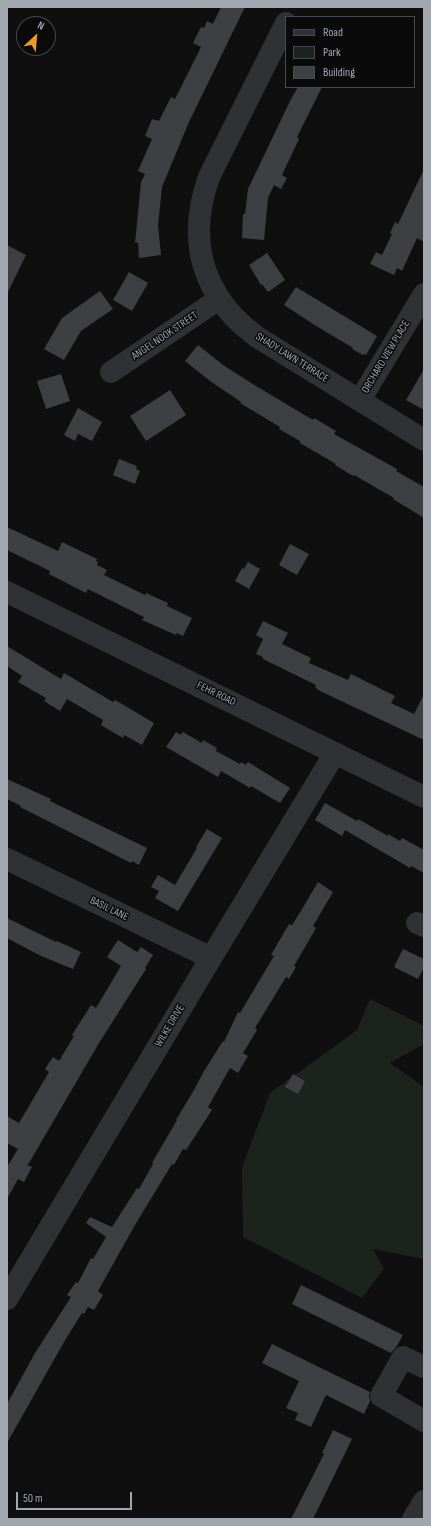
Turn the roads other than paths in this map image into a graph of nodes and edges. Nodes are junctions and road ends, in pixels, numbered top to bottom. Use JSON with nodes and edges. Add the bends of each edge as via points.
{"nodes":[{"id":1,"x":294,"y":7,"type":"edge"},
{"id":2,"x":290,"y":16,"type":"edge"},
{"id":3,"x":285,"y":25,"type":"edge"},
{"id":4,"x":424,"y":294,"type":"edge"},
{"id":5,"x":219,"y":299,"type":"junction"},
{"id":6,"x":111,"y":372,"type":"dead end"},
{"id":7,"x":360,"y":400,"type":"junction"},
{"id":8,"x":424,"y":440,"type":"edge"},
{"id":9,"x":7,"y":592,"type":"edge"},
{"id":10,"x":335,"y":753,"type":"junction"},
{"id":11,"x":424,"y":797,"type":"edge"},
{"id":12,"x":7,"y":859,"type":"edge"},
{"id":13,"x":211,"y":958,"type":"junction"},
{"id":14,"x":7,"y":1299,"type":"edge"},
{"id":15,"x":424,"y":1367,"type":"edge"},
{"id":16,"x":424,"y":1421,"type":"edge"},
{"id":17,"x":424,"y":1501,"type":"edge"},
{"id":18,"x":414,"y":1519,"type":"edge"}],
"edges":[{"from":1,"to":2,"type":"street"},
{"from":3,"to":5,"type":"street","name":"SHADY LAWN TERRACE","via":[[209,177],[202,197],[198,239],[209,280]]},
{"from":4,"to":7,"type":"street","name":"ORCHARD VIEW PLACE"},
{"from":5,"to":6,"type":"street","name":"ANGEL NOOK STREET"},
{"from":5,"to":7,"type":"street","name":"SHADY LAWN TERRACE","via":[[234,318],[257,337]]},
{"from":7,"to":8,"type":"street","name":"SHADY LAWN TERRACE"},
{"from":9,"to":10,"type":"street","name":"FEHR ROAD"},
{"from":10,"to":11,"type":"street","name":"FEHR ROAD"},
{"from":10,"to":13,"type":"street","name":"WILKE DRIVE"},
{"from":12,"to":13,"type":"street","name":"BASIL LANE"},
{"from":13,"to":14,"type":"street","name":"WILKE DRIVE"},
{"from":15,"to":16,"type":"street","via":[[403,1357],[380,1396]]},
{"from":17,"to":18,"type":"street"}]}
